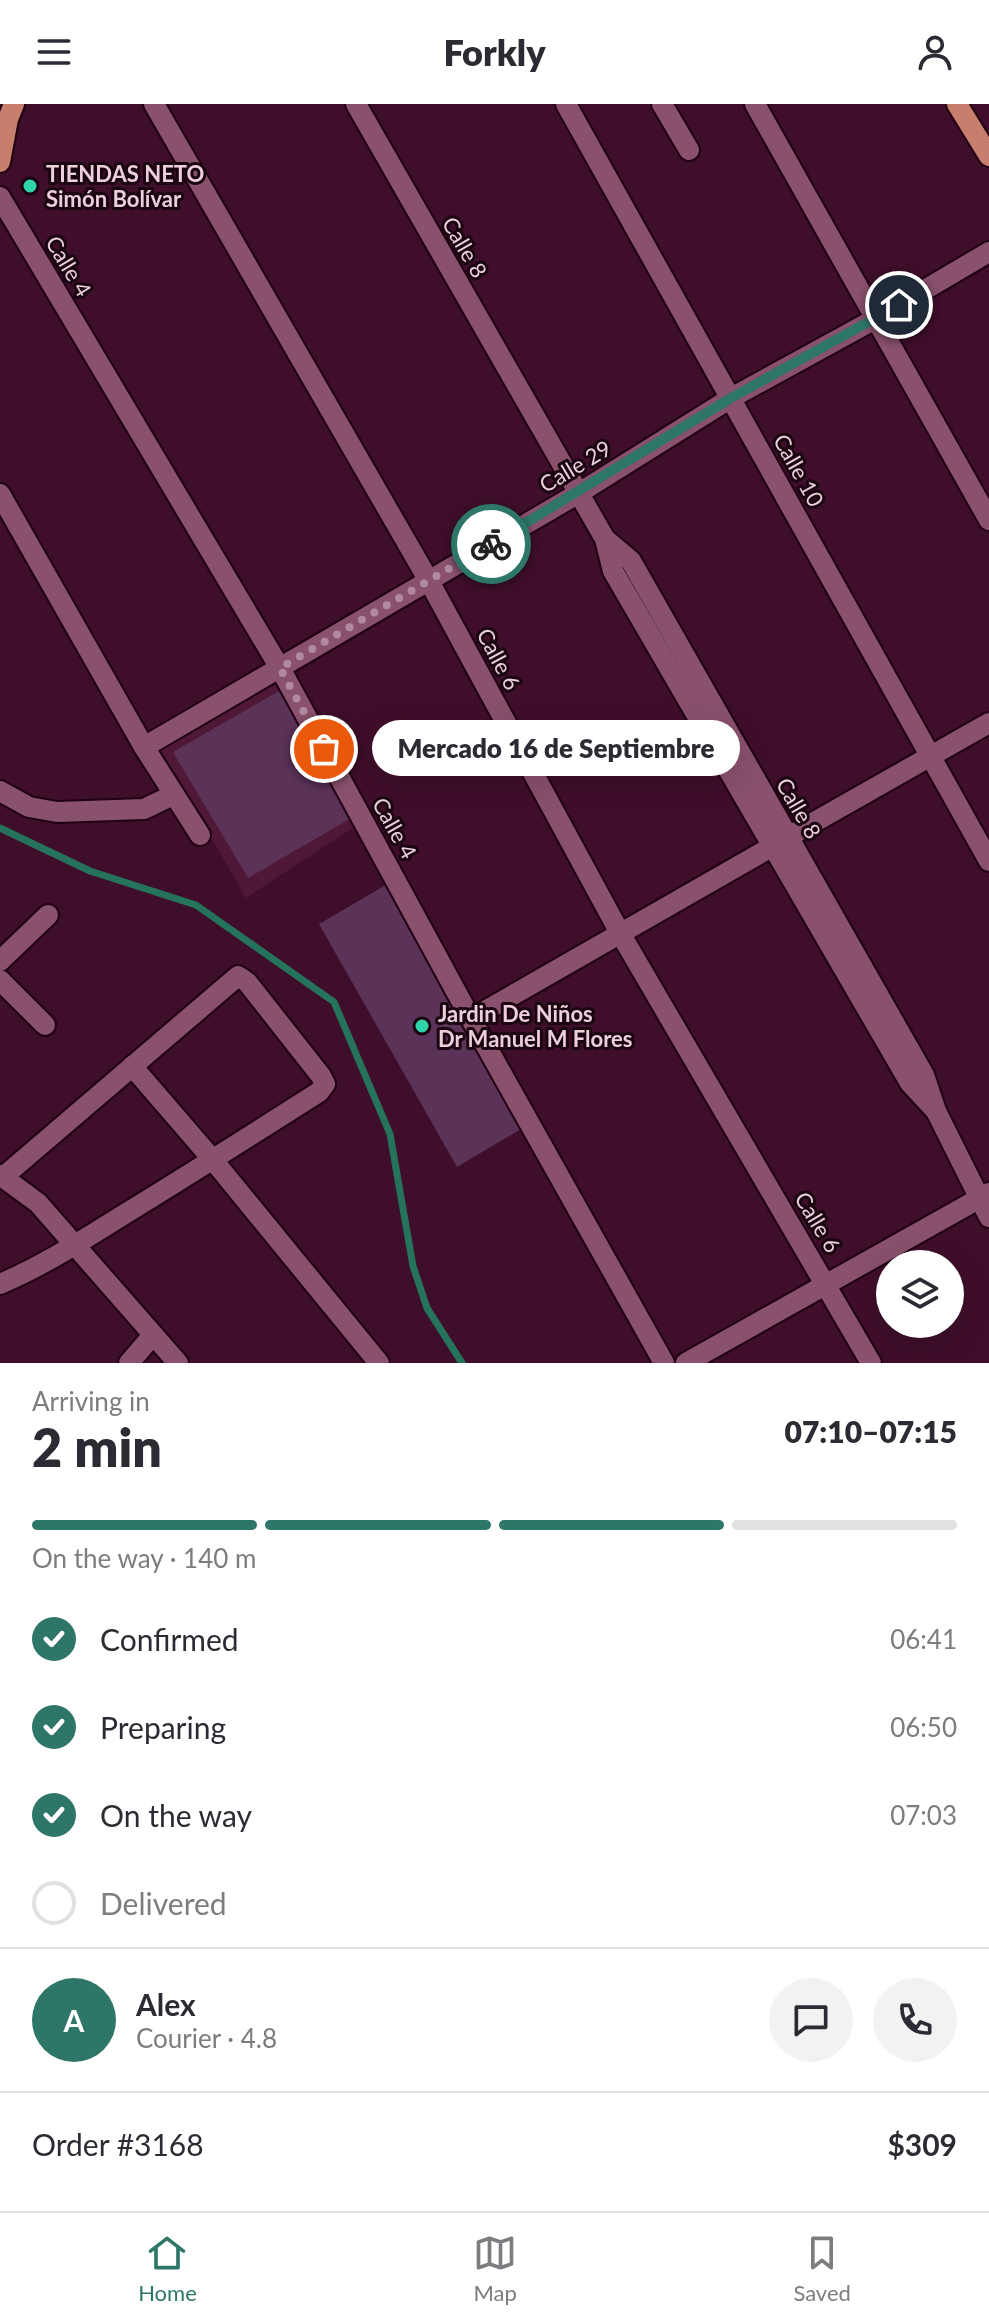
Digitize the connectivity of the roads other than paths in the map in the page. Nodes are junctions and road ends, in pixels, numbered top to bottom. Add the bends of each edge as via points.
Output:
1 (14, 104) edge
2 (154, 104) edge
3 (356, 104) edge
4 (566, 104) edge
5 (662, 104) edge
6 (755, 104) edge
7 (957, 104) edge
8 (689, 150) dead end
9 (989, 156) edge
10 (0, 162) edge
11 (0, 197) edge
12 (989, 252) edge
13 (877, 318) junction
14 (731, 398) junction
15 (579, 493) junction
16 (0, 494) edge
17 (989, 520) edge
18 (429, 581) junction
19 (280, 668) junction
20 (989, 723) edge
21 (144, 747) junction
22 (930, 756) junction
23 (0, 791) edge
24 (173, 795) junction
25 (200, 835) dead end
26 (780, 841) junction
27 (989, 861) edge
28 (48, 915) dead end
29 (620, 933) junction
30 (0, 961) edge
31 (0, 980) edge
32 (471, 1019) junction
33 (45, 1025) dead end
34 (132, 1066) junction
35 (213, 1160) junction
36 (2, 1176) edge
37 (984, 1196) edge
38 (989, 1217) edge
39 (76, 1244) junction
40 (0, 1284) edge
41 (827, 1284) junction
42 (153, 1335) junction
43 (129, 1363) edge
44 (178, 1363) edge
45 (379, 1363) edge
46 (664, 1363) edge
47 (686, 1363) edge
48 (871, 1363) edge

1 - 10 main road
2 - 18 street, Calle 6
3 - 15 street, Calle 8
4 - 14 street, Calle 10
5 - 8 street
6 - 13 street
7 - 9 main road
11 - 19 street, Calle 4
12 - 13 street, Calle 29
13 - 14 street, Calle 29
13 - 17 street
14 - 15 street, Calle 29
14 - 22 street, Calle 10
15 - 18 street, Calle 29
15 - 26 street, Calle 8 via 605,539 631,561
16 - 21 street
18 - 19 street, Calle 29
18 - 29 street, Calle 6
19 - 21 street, Calle 29
19 - 32 street, Calle 4
20 - 22 street
21 - 24 street
22 - 26 street
22 - 27 street, Calle 10
23 - 24 street via 29,807 57,812 144,809
24 - 25 street
26 - 29 street
26 - 37 street, Calle 8 via 924,1075 936,1111
28 - 30 street
29 - 32 street
29 - 41 street, Calle 6
31 - 33 street
32 - 46 street, Calle 4
34 - 35 street
34 - 35 street via 238,976 247,982 325,1084
34 - 36 street
35 - 39 street
35 - 45 street
36 - 39 street via 38,1203
37 - 38 street, Calle 8
37 - 41 street
39 - 40 street
39 - 42 street
41 - 47 street
41 - 48 street, Calle 6
42 - 43 street
42 - 44 street

